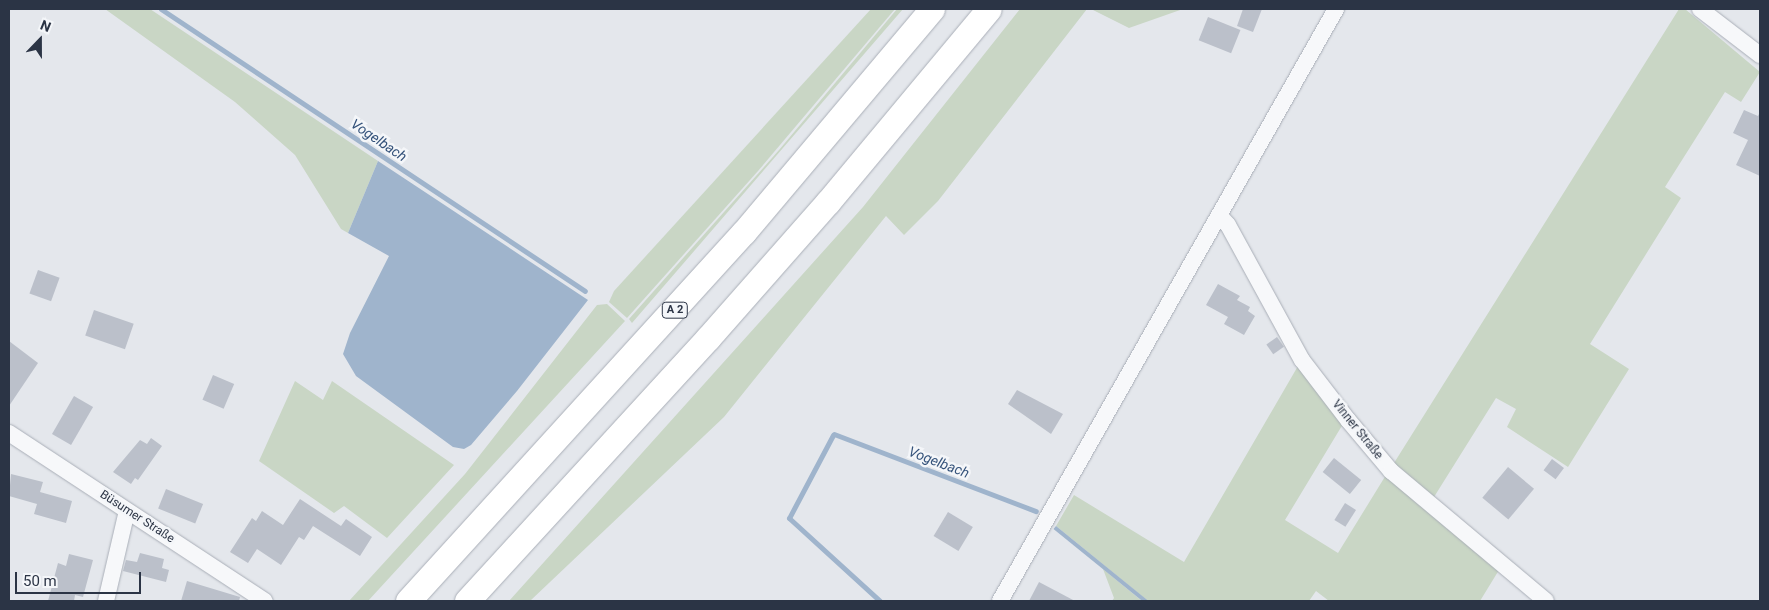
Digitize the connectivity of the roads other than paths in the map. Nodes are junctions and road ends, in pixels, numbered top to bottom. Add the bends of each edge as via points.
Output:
1 (932, 9) edge
2 (989, 9) edge
3 (1336, 9) edge
4 (1700, 9) edge
5 (1760, 55) edge
6 (1218, 215) junction
7 (9, 433) edge
8 (126, 511) junction
9 (106, 601) edge
10 (264, 601) edge
11 (408, 601) edge
12 (467, 601) edge
13 (1000, 601) edge
14 (1546, 601) edge

1 - 11 highway, A 2 via 731,247
2 - 12 highway via 828,202
3 - 6 street
4 - 5 street
6 - 13 street
6 - 14 street, Vinner Straße via 1228,225 1302,360 1354,428 1391,471
7 - 8 street, Büsumer Straße
8 - 9 street
8 - 10 street, Büsumer Straße

